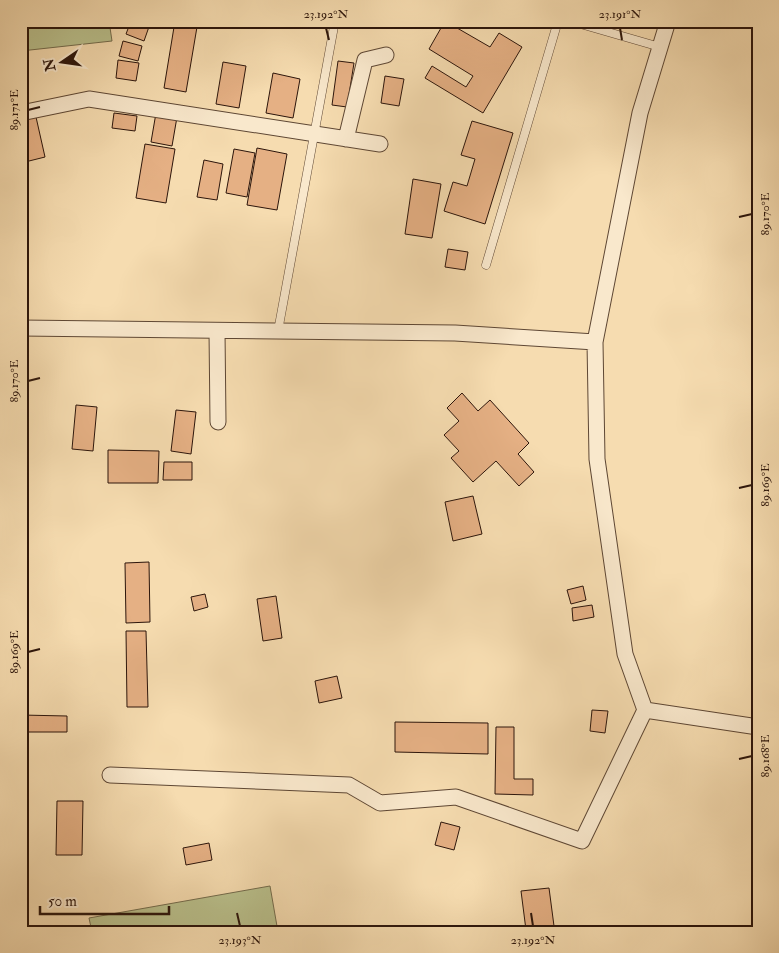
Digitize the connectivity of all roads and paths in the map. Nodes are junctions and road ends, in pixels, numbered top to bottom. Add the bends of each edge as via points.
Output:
1 (335, 21) edge
2 (558, 21) edge
3 (570, 21) edge
4 (668, 21) edge
5 (660, 47) junction
6 (386, 55) dead end
7 (21, 113) edge
8 (346, 139) junction
9 (380, 144) dead end
10 (486, 266) dead end
11 (21, 328) edge
12 (217, 330) junction
13 (278, 331) junction
14 (595, 342) junction
15 (218, 422) dead end
16 (645, 710) junction
17 (758, 727) edge
18 (110, 775) dead end

1 - 13 lane
2 - 10 lane
3 - 5 lane
4 - 5 street
5 - 14 street via 640,113
6 - 8 street via 365,60
7 - 8 street via 89,99
8 - 9 street
11 - 12 street
12 - 13 street
12 - 15 street
13 - 14 street via 455,334
14 - 16 street via 597,459 625,654
16 - 17 street
16 - 18 street via 582,841 456,797 380,802 349,784

